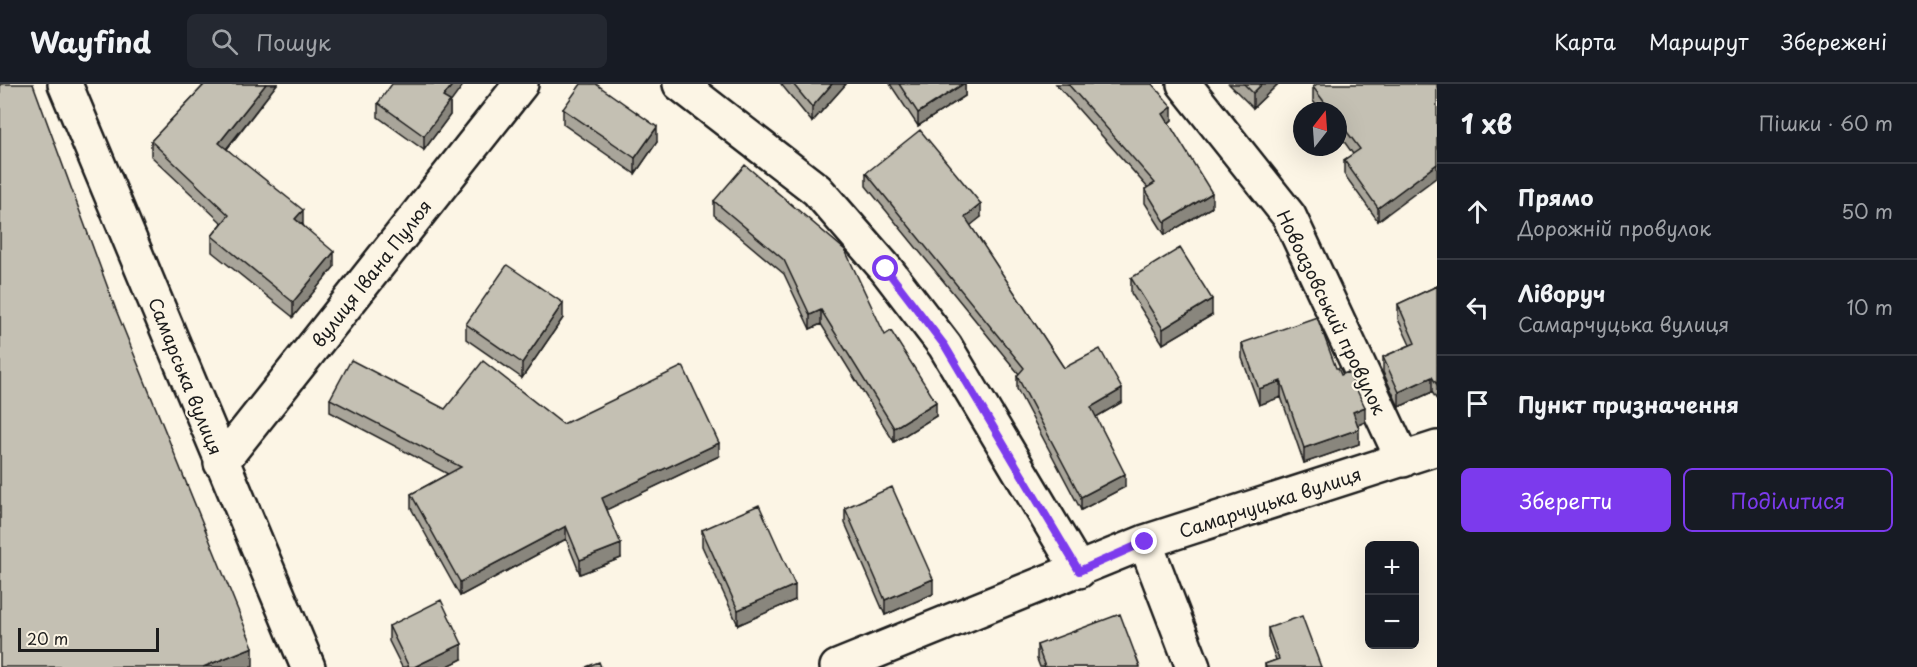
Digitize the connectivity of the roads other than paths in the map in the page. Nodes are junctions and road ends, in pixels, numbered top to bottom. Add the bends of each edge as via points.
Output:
1 (65, 84) edge
2 (521, 84) edge
3 (680, 84) edge
4 (1184, 84) edge
5 (1437, 448) edge
6 (1403, 460) junction
7 (221, 463) junction
8 (1145, 542) junction
9 (1079, 571) junction
10 (308, 667) edge
11 (837, 667) edge
12 (1193, 667) edge

1 - 7 street, Самарська вулиця
2 - 7 street, вулиця Івана Пулюя
3 - 9 street via 817,190 886,269 945,346
4 - 6 street, Новоазовський провулок via 1289,216
5 - 6 street, Самарчуцька вулиця
6 - 8 street, Самарчуцька вулиця
7 - 10 street, Самарська вулиця
8 - 9 street, Самарчуцька вулиця
8 - 12 street
9 - 11 street, Самарчуцька вулиця

